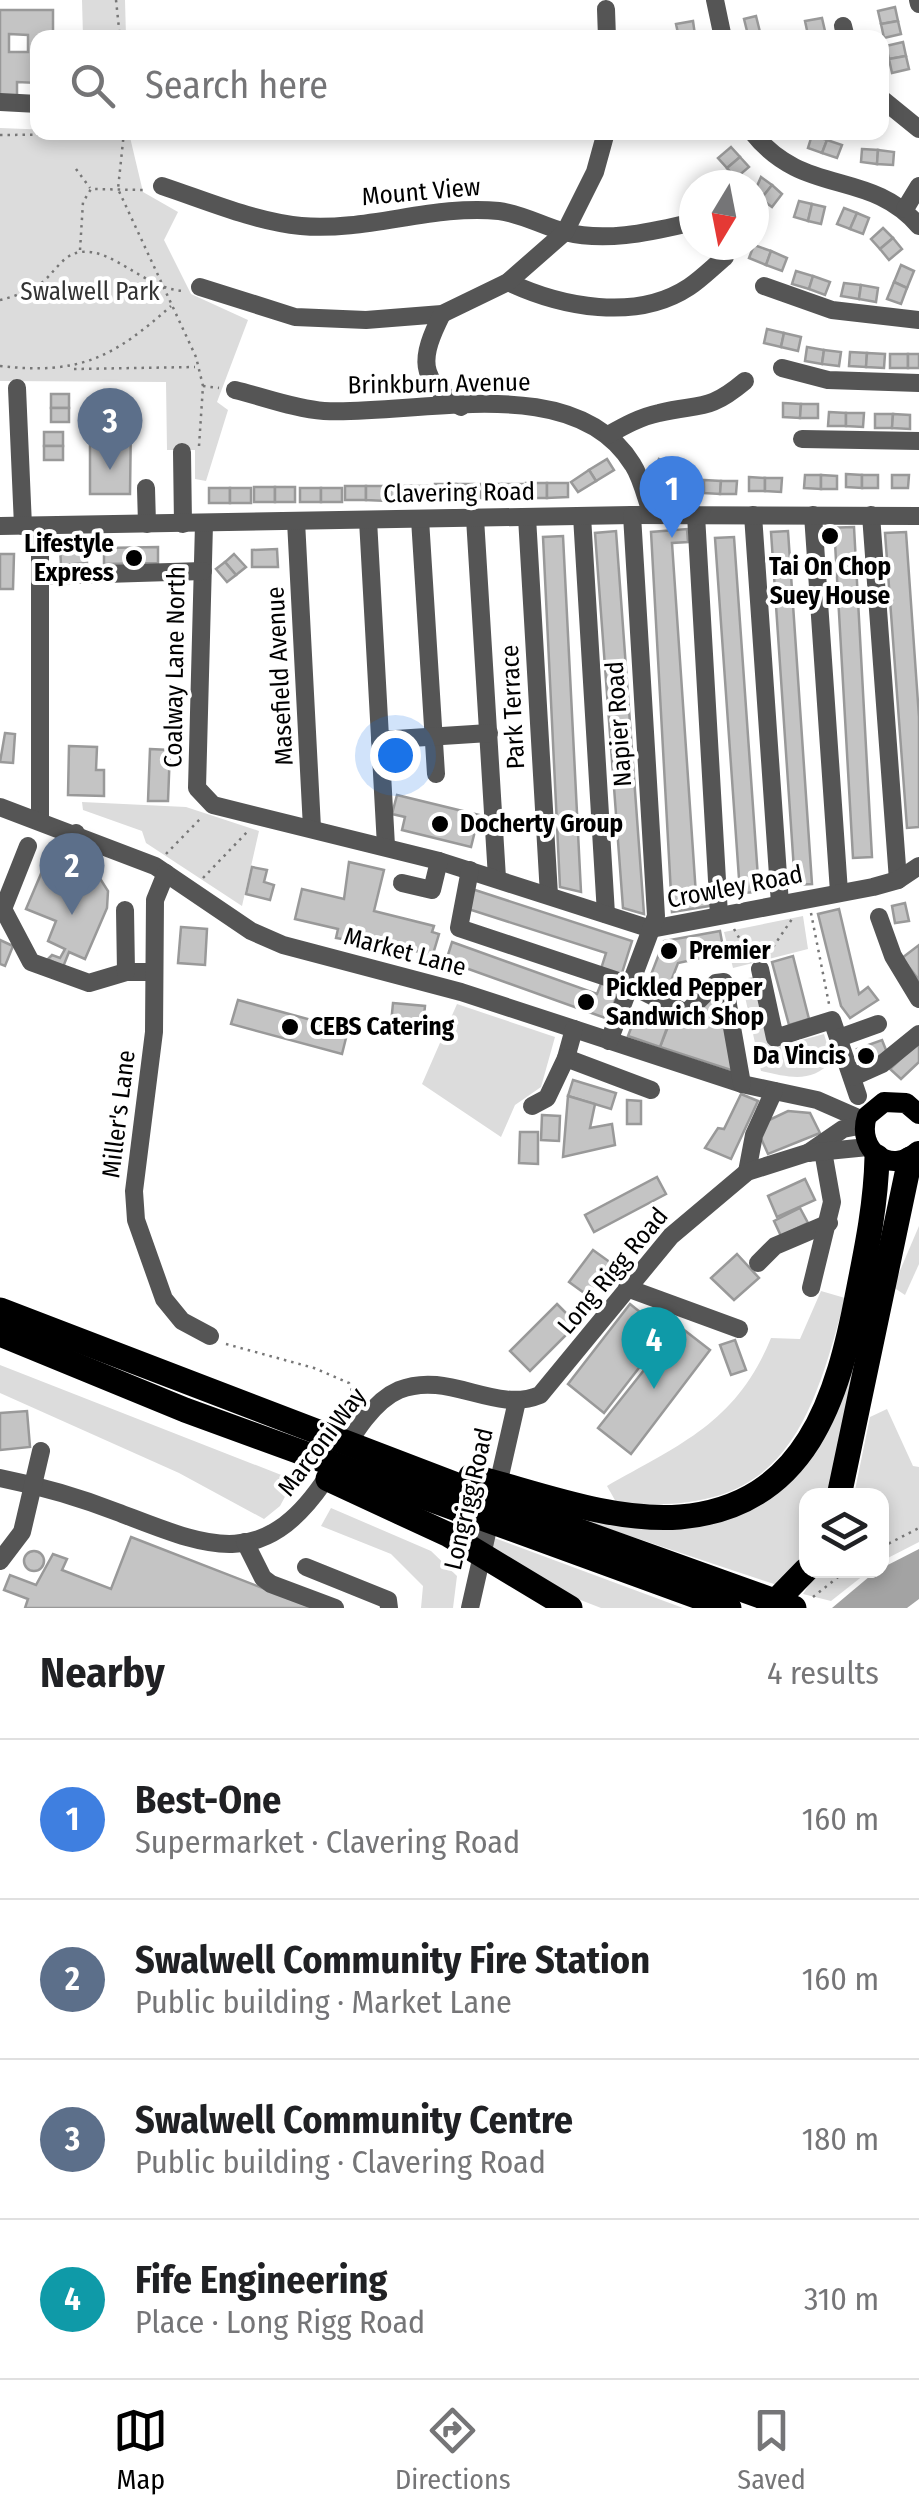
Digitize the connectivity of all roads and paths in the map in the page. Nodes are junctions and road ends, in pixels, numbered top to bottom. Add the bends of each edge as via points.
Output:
1 (116, 0) edge
2 (715, 0) edge
3 (606, 8) dead end
4 (119, 30) edge
5 (607, 30) edge
6 (721, 30) edge
7 (0, 102) edge
8 (30, 104) edge
9 (889, 105) edge
10 (919, 129) edge
11 (0, 135) edge
12 (30, 135) edge
13 (123, 140) edge
14 (604, 140) edge
15 (760, 140) edge
16 (76, 169) dead end
17 (162, 186) joint
18 (919, 186) edge
19 (118, 189) junction
20 (91, 190) junction
21 (904, 209) junction
22 (679, 226) edge
23 (919, 226) edge
24 (565, 232) junction
25 (80, 252) junction
26 (722, 260) edge
27 (508, 282) junction
28 (764, 286) dead end
29 (200, 287) joint
30 (165, 290) junction
31 (0, 300) edge
32 (172, 305) junction
33 (442, 314) junction
34 (919, 320) edge
35 (0, 366) edge
36 (195, 367) junction
37 (72, 368) junction
38 (782, 368) dead end
39 (745, 381) dead end
40 (919, 383) edge
41 (17, 388) dead end
42 (235, 390) dead end
43 (461, 407) junction
44 (608, 435) junction
45 (802, 438) dead end
46 (919, 442) edge
47 (10, 445) edge
48 (190, 452) joint
49 (146, 488) dead end
50 (632, 515) junction
51 (652, 515) junction
52 (696, 515) junction
53 (753, 515) junction
54 (813, 515) junction
55 (871, 515) junction
56 (582, 516) junction
57 (919, 516) edge
58 (527, 517) junction
59 (474, 518) junction
60 (420, 519) junction
61 (368, 520) junction
62 (296, 521) junction
63 (147, 524) junction
64 (182, 524) junction
65 (204, 524) junction
66 (0, 526) edge
67 (32, 526) junction
68 (203, 571) junction
69 (40, 576) junction
70 (488, 733) junction
71 (434, 736) junction
72 (380, 740) junction
73 (436, 774) dead end
74 (213, 805) junction
75 (0, 807) edge
76 (263, 815) junction
77 (40, 820) junction
78 (312, 828) junction
79 (76, 833) junction
80 (28, 846) dead end
81 (386, 846) junction
82 (439, 861) junction
83 (63, 863) dead end
84 (919, 866) edge
85 (160, 869) junction
86 (470, 870) junction
87 (497, 878) junction
88 (898, 880) junction
89 (402, 882) dead end
90 (191, 890) junction
91 (839, 892) junction
92 (549, 895) junction
93 (780, 904) junction
94 (124, 910) dead end
95 (606, 914) junction
96 (723, 914) junction
97 (880, 918) dead end
98 (651, 929) junction
99 (760, 970) junction
100 (126, 972) junction
101 (153, 972) junction
102 (630, 985) junction
103 (919, 999) edge
104 (832, 1020) junction
105 (878, 1024) dead end
106 (574, 1029) junction
107 (919, 1034) edge
108 (839, 1038) junction
109 (610, 1040) junction
110 (566, 1058) junction
111 (742, 1084) junction
112 (855, 1087) junction
113 (651, 1090) dead end
114 (774, 1091) junction
115 (817, 1100) junction
116 (884, 1102) junction
117 (915, 1104) edge
118 (532, 1106) dead end
119 (864, 1123) junction
120 (815, 1152) junction
121 (873, 1152) junction
122 (914, 1155) edge
123 (747, 1172) junction
124 (829, 1223) junction
125 (758, 1263) dead end
126 (627, 1288) junction
127 (811, 1288) dead end
128 (0, 1294) edge
129 (0, 1310) edge
130 (738, 1329) dead end
131 (0, 1334) edge
132 (210, 1336) joint
133 (0, 1347) edge
134 (98, 1350) junction
135 (70, 1363) junction
136 (517, 1401) junction
137 (364, 1437) junction
138 (41, 1452) dead end
139 (315, 1454) junction
140 (0, 1478) edge
141 (33, 1485) junction
142 (841, 1488) edge
143 (919, 1528) edge
144 (245, 1542) junction
145 (889, 1543) edge
146 (0, 1562) edge
147 (306, 1567) dead end
148 (799, 1577) edge
149 (834, 1578) edge
150 (801, 1605) edge
151 (335, 1608) edge
152 (390, 1608) edge
153 (470, 1608) edge
154 (570, 1608) edge
155 (729, 1608) edge
156 (769, 1608) edge

1 - 4 path
2 - 6 street
3 - 5 street
7 - 8 street
9 - 10 street
11 - 12 path
13 - 19 path
14 - 24 street
15 - 21 street via 788,168 880,195
16 - 20 path
17 - 19 path
17 - 24 street, Mount View via 302,226 498,211
18 - 21 street
19 - 20 path
19 - 30 path
20 - 25 path via 83,202
21 - 23 street
22 - 24 street, Mount View via 638,235
24 - 27 street
25 - 30 path via 110,257
25 - 31 path via 40,284
26 - 27 street via 686,289 643,305 543,299
27 - 33 street
28 - 34 street via 832,310
29 - 30 path
29 - 33 street via 295,317
30 - 32 path
32 - 36 path
32 - 37 path via 118,348
33 - 43 street via 425,370 438,393
35 - 37 path
36 - 37 path
36 - 48 path via 203,386
38 - 40 street via 828,380
39 - 44 street via 722,400 639,418
41 - 47 street
42 - 43 street, Brinkburn Avenue via 322,410
43 - 44 street, Brinkburn Avenue via 528,405 574,414
44 - 51 street, Brinkburn Avenue via 633,466
45 - 46 street
47 - 67 street
48 - 64 street
49 - 63 street
50 - 51 street, Clavering Road
50 - 56 street, Clavering Road
50 - 98 street, Napier Road via 656,916
51 - 52 street, Clavering Road
52 - 53 street, Clavering Road
52 - 96 street
53 - 54 street, Clavering Road
53 - 93 street
54 - 55 street, Clavering Road
54 - 91 street
55 - 57 street, Clavering Road
55 - 88 street
56 - 58 street, Clavering Road
56 - 95 street
58 - 59 street, Clavering Road
58 - 92 street, Park Terrace
59 - 60 street, Clavering Road
59 - 70 street
60 - 61 street, Clavering Road
60 - 71 street
61 - 62 street, Clavering Road
61 - 72 street
62 - 65 street, Clavering Road
62 - 78 street, Masefield Avenue
63 - 64 street, Clavering Road
63 - 67 street, Clavering Road
64 - 65 street, Clavering Road
65 - 68 street, Coalway Lane North
66 - 67 street, Clavering Road
67 - 69 street
68 - 69 street
68 - 74 street, Coalway Lane North via 197,788
69 - 77 street
70 - 71 street
70 - 87 street
71 - 72 street
71 - 73 street
72 - 81 street
74 - 76 street, Crowley Road
74 - 85 path
75 - 77 street, Market Lane
76 - 78 street, Crowley Road
76 - 90 path
77 - 79 street, Market Lane
78 - 81 street, Crowley Road
79 - 83 street
79 - 85 street, Market Lane
80 - 100 street via 2,909 30,962 89,984
81 - 82 street, Crowley Road
82 - 86 street, Crowley Road
82 - 89 street via 432,890
84 - 88 street, Crowley Road
85 - 90 street, Market Lane
85 - 101 street, Miller's Lane
86 - 87 street, Crowley Road
86 - 102 street via 459,928
87 - 92 street, Crowley Road
88 - 91 street, Crowley Road
90 - 106 street, Market Lane via 283,945
91 - 93 street, Crowley Road
92 - 95 street, Crowley Road
93 - 96 street, Crowley Road
94 - 100 street
95 - 98 street, Crowley Road
96 - 98 street, Crowley Road
96 - 99 path
97 - 103 street via 892,956
98 - 102 street, Napier Road
99 - 104 street via 775,1038
99 - 104 path via 777,936 796,915 810,911
100 - 101 street
101 - 132 street, Miller's Lane via 154,1032 136,1220 164,1300
102 - 109 street, Napier Road
102 - 111 street via 686,1014 716,982 724,982
104 - 108 street
105 - 108 street
106 - 109 street, Market Lane
106 - 110 street
107 - 112 street
108 - 112 street
109 - 111 street, Market Lane
110 - 113 street
110 - 118 street via 547,1098
111 - 114 street, Market Lane
112 - 115 street, Market Lane
112 - 116 street, Market Lane
114 - 115 street, Market Lane
114 - 123 street via 754,1135
115 - 119 street, Market Lane
116 - 117 main road
116 - 119 main road
119 - 120 street via 843,1129
119 - 121 main road
120 - 121 street
120 - 123 street, Long Rigg Road
120 - 124 street via 832,1202
121 - 122 main road via 893,1162
121 - 137 highway via 875,1203 831,1402 782,1474 744,1498 698,1514 648,1516 585,1505
122 - 142 highway
123 - 126 street, Long Rigg Road via 671,1236
124 - 125 street via 775,1246
124 - 127 street
126 - 130 street
126 - 136 street, Long Rigg Road via 551,1387
128 - 134 highway
129 - 134 highway
131 - 135 highway
132 - 137 path via 349,1383
133 - 135 highway
134 - 139 highway
135 - 139 highway
136 - 137 street, Marconi Way via 428,1383 388,1396
136 - 153 street, Longrigg Road
137 - 139 highway
137 - 144 street, Marconi Way via 292,1524
137 - 150 highway
138 - 141 street
139 - 154 highway
139 - 155 highway
140 - 141 street, Marconi Way
141 - 144 street, Marconi Way via 181,1537
141 - 146 street via 22,1532
143 - 145 path
144 - 151 street via 271,1584
147 - 152 street via 388,1600
148 - 156 highway
149 - 150 path

